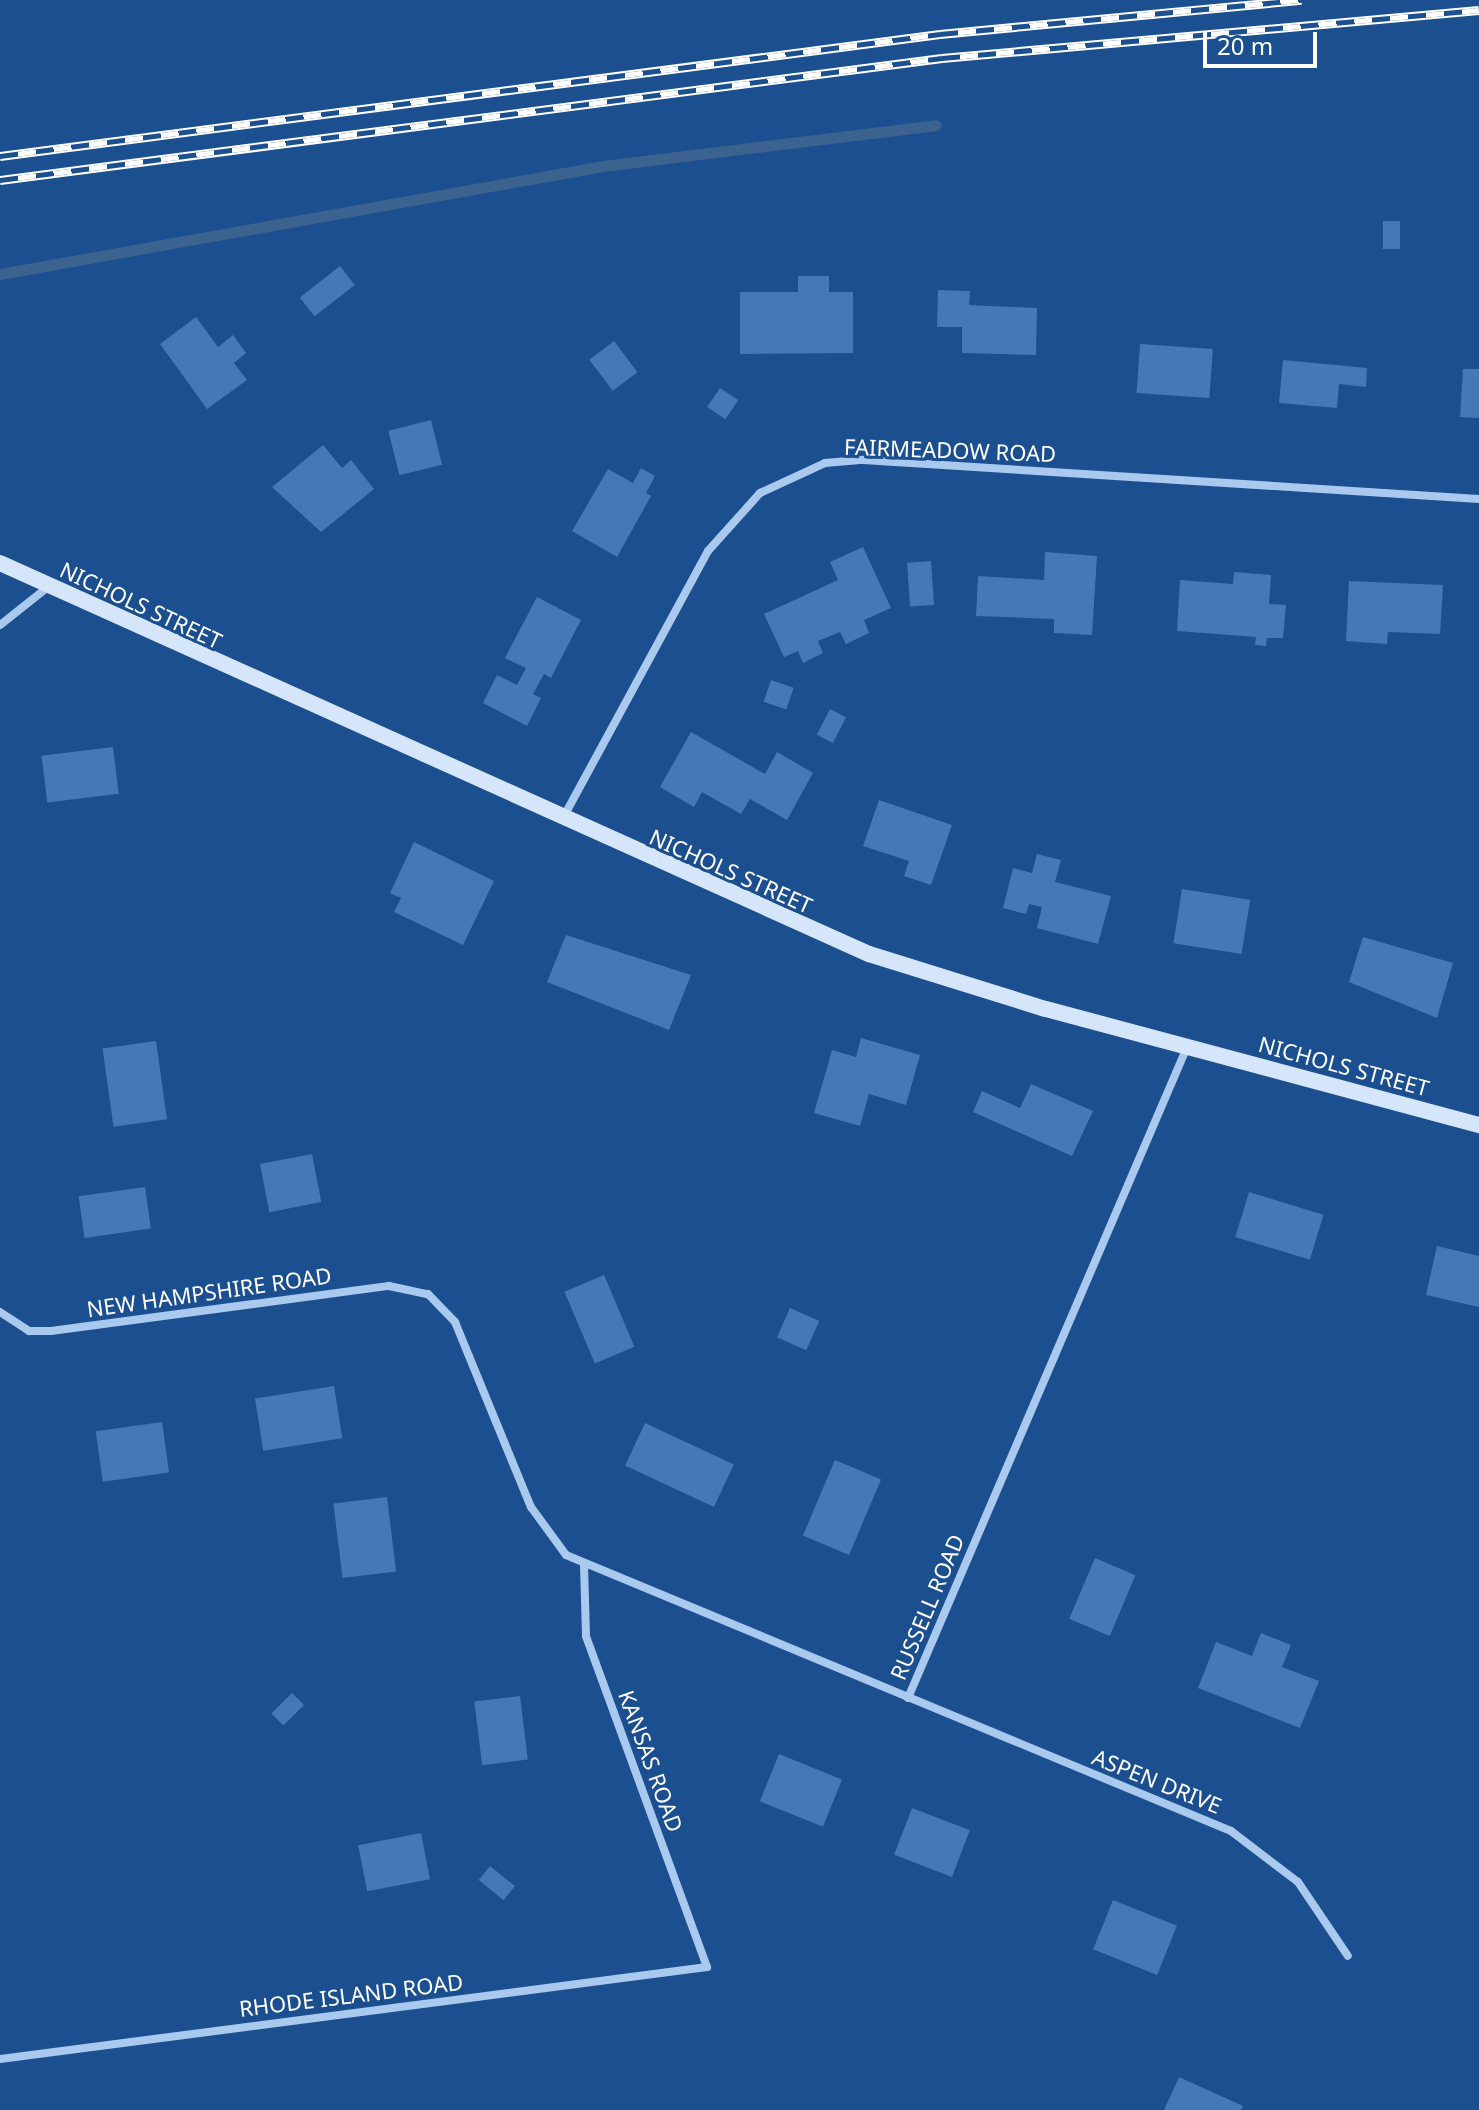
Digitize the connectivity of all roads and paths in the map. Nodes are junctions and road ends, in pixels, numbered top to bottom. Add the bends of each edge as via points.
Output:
1 (1479, 499) edge
2 (0, 563) edge
3 (48, 587) junction
4 (0, 625) edge
5 (563, 819) junction
6 (1187, 1047) junction
7 (1479, 1125) edge
8 (428, 1294) joint
9 (0, 1312) edge
10 (584, 1565) junction
11 (908, 1698) junction
12 (1348, 1956) dead end
13 (707, 1967) joint
14 (0, 2059) edge

1 - 5 street, FAIRMEADOW ROAD via 863,460 825,463 760,493 708,551
2 - 3 street, NICHOLS STREET
3 - 4 street
3 - 5 street, NICHOLS STREET
5 - 6 street, NICHOLS STREET via 869,954
6 - 7 street, NICHOLS STREET
6 - 11 street, RUSSELL ROAD
8 - 9 street, NEW HAMPSHIRE ROAD via 389,1286 51,1331 12,1324
8 - 10 street, RUSSELL ROAD via 455,1322 542,1528
10 - 11 street, RUSSELL ROAD
10 - 13 street, KANSAS ROAD via 586,1636
11 - 12 street, ASPEN DRIVE via 1231,1831 1298,1882
13 - 14 street, RHODE ISLAND ROAD

